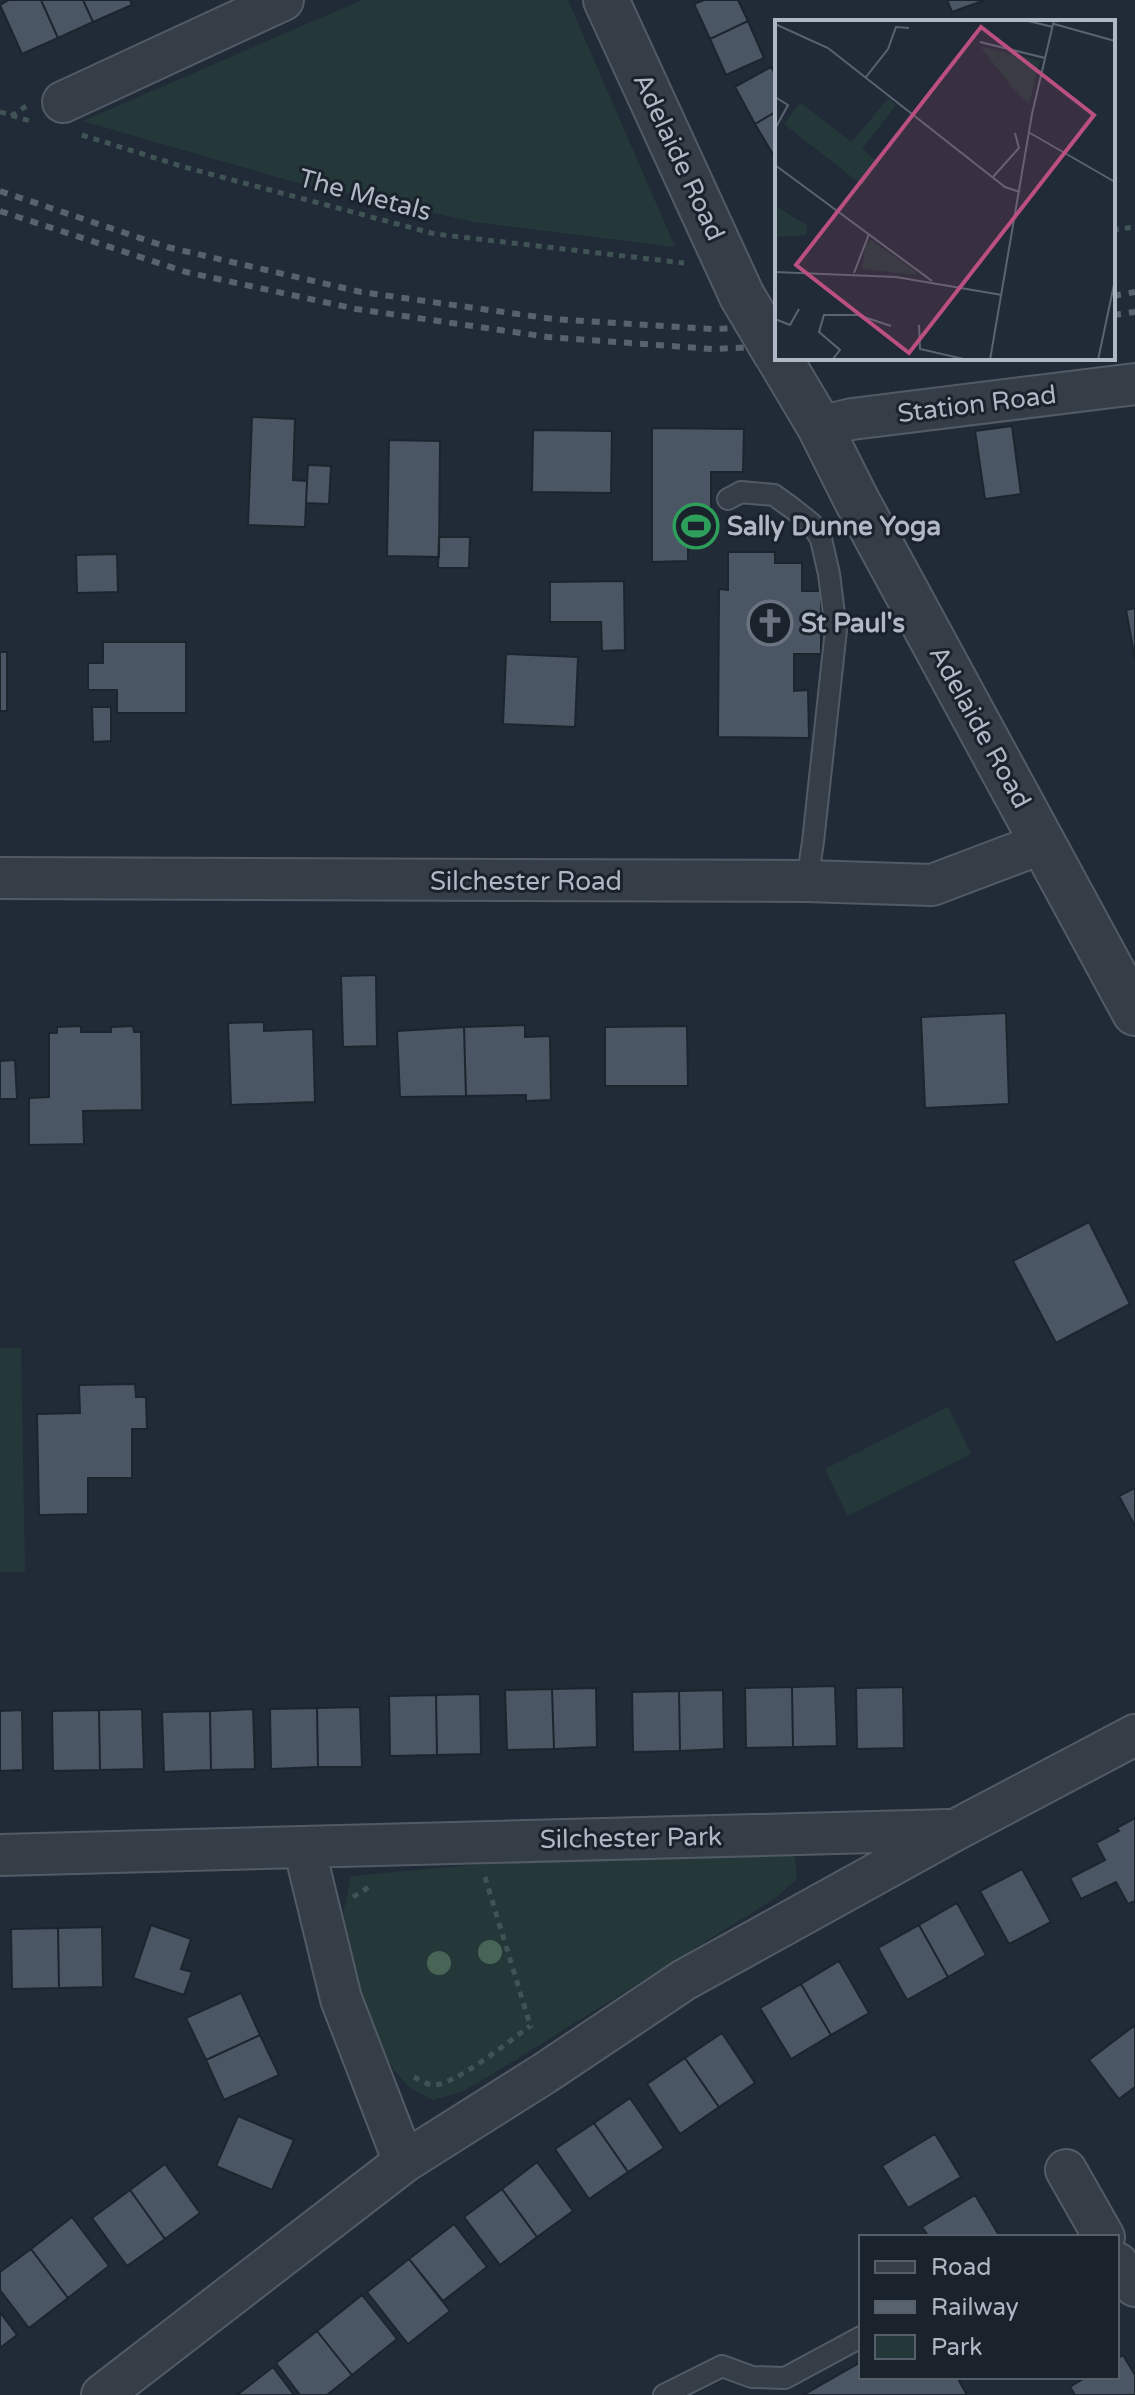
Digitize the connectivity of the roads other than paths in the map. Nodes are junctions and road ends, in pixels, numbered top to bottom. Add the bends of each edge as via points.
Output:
1 (283, 0) edge
2 (606, 0) edge
3 (57, 119) road end
4 (775, 351) edge
5 (781, 362) edge
6 (1135, 384) edge
7 (820, 427) junction
8 (728, 499) dead end
9 (1043, 843) junction
10 (0, 878) edge
11 (807, 881) junction
12 (1135, 1013) edge
13 (1135, 1735) edge
14 (957, 1829) junction
15 (304, 1847) junction
16 (0, 1855) edge
17 (404, 2162) junction
18 (1066, 2170) dead end
19 (1103, 2235) edge
20 (1119, 2267) edge
21 (1135, 2286) edge
22 (859, 2338) edge
23 (102, 2395) edge
24 (664, 2395) edge

1 - 3 street
2 - 4 street, Adelaide Road, bridge via 736,282
5 - 7 street, Adelaide Road
6 - 7 street, Station Road
7 - 9 street, Adelaide Road
8 - 11 lane via 741,492 774,495 792,508 821,539 829,574 836,630
9 - 11 street, Silchester Road via 932,885
9 - 12 street, Adelaide Road
10 - 11 street, Silchester Road
13 - 14 street, Silchester Park
14 - 15 street, Silchester Park
14 - 17 street, Silchester Park via 684,1980
15 - 16 street, Silchester Park
15 - 17 street via 341,1999
17 - 23 street, Silchester Park
18 - 19 street
20 - 21 street
22 - 24 lane via 785,2378 752,2377 722,2366

